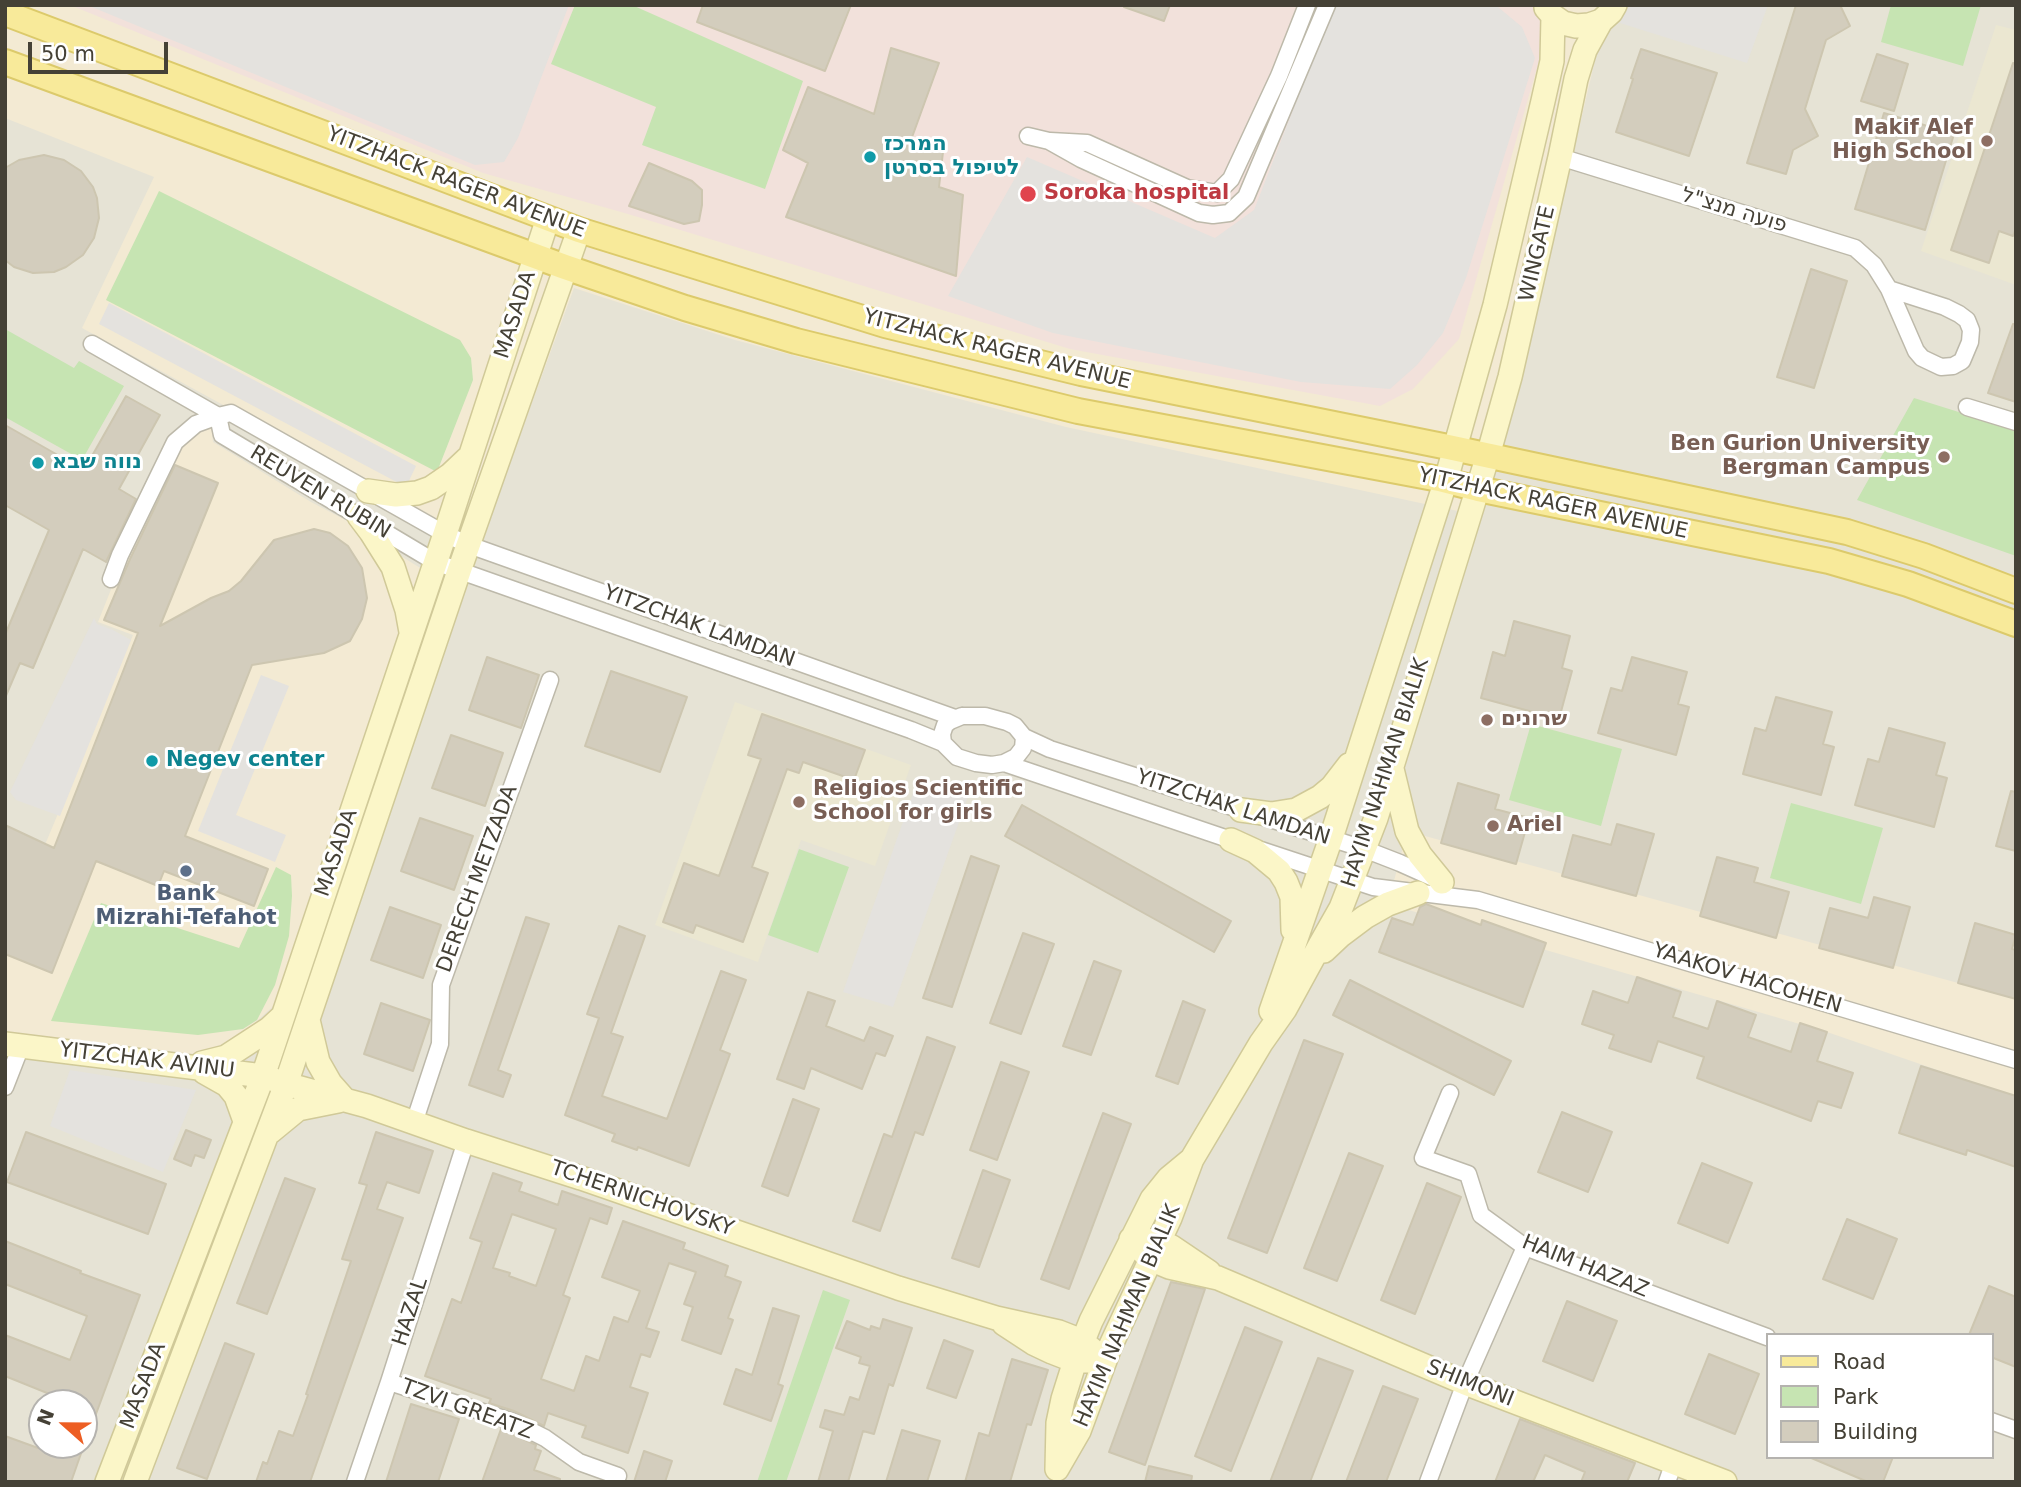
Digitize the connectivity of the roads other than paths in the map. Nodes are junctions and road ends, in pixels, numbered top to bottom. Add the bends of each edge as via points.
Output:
1 (1307, 5) edge
2 (1327, 5) edge
3 (1548, 11) edge
4 (5, 13) edge
5 (1608, 13) edge
6 (5, 62) edge
7 (1028, 136) dead end
8 (1049, 141) junction
9 (1560, 157) junction
10 (548, 218) junction
11 (579, 230) junction
12 (536, 257) junction
13 (565, 267) junction
14 (1889, 289) junction
15 (92, 344) dead end
16 (1966, 407) dead end
17 (218, 416) junction
18 (2016, 422) edge
19 (1454, 448) junction
20 (470, 456) junction
21 (1488, 456) junction
22 (1446, 480) junction
23 (1478, 489) junction
24 (368, 491) junction
25 (359, 516) junction
26 (445, 534) junction
27 (469, 545) junction
28 (435, 562) junction
29 (459, 571) junction
30 (111, 579) dead end
31 (2016, 591) edge
32 (2016, 624) edge
33 (411, 632) junction
34 (550, 680) dead end
35 (955, 718) junction
36 (1024, 737) junction
37 (943, 743) junction
38 (1359, 751) junction
39 (1004, 763) junction
40 (1392, 766) junction
41 (1241, 810) junction
42 (1331, 838) junction
43 (1231, 840) junction
44 (1364, 849) junction
45 (1318, 870) junction
46 (1352, 881) junction
47 (1442, 882) junction
48 (1418, 892) junction
49 (1478, 900) junction
50 (1293, 948) junction
51 (1309, 965) junction
52 (283, 1016) junction
53 (308, 1020) junction
54 (1261, 1042) junction
55 (13, 1045) edge
56 (2016, 1060) edge
57 (192, 1066) junction
58 (262, 1076) junction
59 (286, 1084) junction
60 (5, 1087) edge
61 (1450, 1093) dead end
62 (345, 1100) junction
63 (245, 1121) junction
64 (414, 1122) junction
65 (269, 1133) junction
66 (466, 1141) junction
67 (1192, 1159) junction
68 (1131, 1239) junction
69 (1525, 1247) junction
70 (1154, 1250) junction
71 (1766, 1337) edge
72 (1079, 1351) junction
73 (1105, 1361) junction
74 (389, 1382) junction
75 (1465, 1383) junction
76 (1993, 1422) edge
77 (2016, 1430) edge
78 (1670, 1472) edge
79 (1056, 1475) edge
80 (618, 1476) dead end
81 (107, 1482) edge
82 (135, 1482) edge
83 (355, 1482) edge
84 (1428, 1482) edge
85 (1725, 1482) edge

1 - 8 street via 1231,179 1216,193 1187,188 1087,143
2 - 8 street via 1246,197 1229,213 1199,213
3 - 5 street via 1576,26 1589,25
3 - 19 street, WINGATE via 1552,61 1544,101
4 - 10 main road, YITZHACK RAGER AVENUE
5 - 9 street, WINGATE via 1585,50
6 - 12 main road, YITZHACK RAGER AVENUE
7 - 8 street
9 - 14 street, פועה מנצ"ל via 1855,248 1874,265
9 - 21 street, WINGATE
10 - 11 main road, YITZHACK RAGER AVENUE
10 - 12 street, MASADA
11 - 13 street, MASADA
11 - 19 main road, YITZHACK RAGER AVENUE via 911,331 1081,373
12 - 13 main road, YITZHACK RAGER AVENUE
12 - 20 street, MASADA
13 - 22 main road, YITZHACK RAGER AVENUE via 796,341 1078,411
13 - 27 street, MASADA
14 - 14 street, פועה מנצ"ל via 1922,358 1941,367 1962,360 1970,342 1967,320 1945,307
15 - 17 street, REUVEN RUBIN
16 - 18 street
17 - 24 street, REUVEN RUBIN via 231,413
17 - 25 street, REUVEN RUBIN via 222,436
17 - 30 street via 196,424 175,442
19 - 21 main road, YITZHACK RAGER AVENUE
19 - 22 street, WINGATE
20 - 24 street via 450,475 417,493
20 - 26 street, MASADA
21 - 23 street, WINGATE
21 - 31 main road, YITZHACK RAGER AVENUE via 1847,532
22 - 23 main road, YITZHACK RAGER AVENUE
22 - 38 street, HAYIM NAHMAN BIALIK
23 - 32 main road, YITZHACK RAGER AVENUE via 1829,561
23 - 40 street, HAYIM NAHMAN BIALIK
24 - 26 street, REUVEN RUBIN
25 - 28 street, REUVEN RUBIN
25 - 33 street via 393,567
26 - 27 street, YITZCHAK LAMDAN
26 - 28 street, MASADA
27 - 29 street, MASADA
27 - 35 street, YITZCHAK LAMDAN
28 - 29 street, YITZCHAK LAMDAN
28 - 33 street, MASADA
29 - 37 street, YITZCHAK LAMDAN
29 - 53 street, MASADA
33 - 52 street, MASADA
34 - 64 street, DERECH METZADA via 441,985 440,1044
35 - 36 street via 997,718 1015,726
35 - 37 street via 945,725
36 - 39 street via 1023,748
36 - 41 street, YITZCHAK LAMDAN
37 - 39 street via 965,761
38 - 41 street via 1332,787 1310,804 1271,814
38 - 42 street, HAYIM NAHMAN BIALIK
39 - 43 street, YITZCHAK LAMDAN
40 - 44 street, HAYIM NAHMAN BIALIK
40 - 47 street via 1407,831
41 - 42 street, YITZCHAK LAMDAN
42 - 44 street, YITZCHAK LAMDAN
42 - 45 street, HAYIM NAHMAN BIALIK
43 - 45 street, YITZCHAK LAMDAN
43 - 50 street via 1255,851 1286,882 1292,897
44 - 46 street, HAYIM NAHMAN BIALIK
44 - 47 street, YAAKOV HACOHEN
45 - 46 street, YITZCHAK LAMDAN
45 - 50 street, HAYIM NAHMAN BIALIK
46 - 48 street, YAAKOV HACOHEN
46 - 51 street, HAYIM NAHMAN BIALIK
47 - 49 street, YAAKOV HACOHEN
48 - 49 street, YAAKOV HACOHEN
48 - 51 street via 1365,917
49 - 56 street, YAAKOV HACOHEN
50 - 54 street, HAYIM NAHMAN BIALIK
51 - 54 street, HAYIM NAHMAN BIALIK
52 - 57 street via 226,1057
52 - 58 street, MASADA
53 - 59 street, MASADA
53 - 62 street via 318,1062
54 - 67 street, HAYIM NAHMAN BIALIK
55 - 57 street, YITZCHAK AVINU
55 - 60 street
57 - 58 street, YITZCHAK AVINU
57 - 63 street via 227,1085
58 - 59 street, YITZCHAK AVINU
58 - 63 street, MASADA
59 - 62 street, TCHERNICHOVSKY
59 - 65 street, MASADA
61 - 69 street, HAIM HAZAZ via 1423,1158 1468,1174 1481,1215
62 - 64 street, TCHERNICHOVSKY
62 - 65 street via 298,1109
63 - 81 street, MASADA
64 - 66 street, TCHERNICHOVSKY
65 - 82 street, MASADA
66 - 72 street, TCHERNICHOVSKY via 996,1318 1033,1343
66 - 74 street, HAZAL
67 - 68 street, HAYIM NAHMAN BIALIK via 1157,1193
67 - 70 street, HAYIM NAHMAN BIALIK
68 - 70 street, SHIMONI
68 - 72 street, HAYIM NAHMAN BIALIK
69 - 71 street, HAIM HAZAZ
69 - 75 street
70 - 73 street, HAYIM NAHMAN BIALIK
70 - 75 street, SHIMONI via 1183,1253 1218,1278
72 - 73 street, TCHERNICHOVSKY
72 - 79 street, HAYIM NAHMAN BIALIK via 1058,1423
73 - 79 street, HAYIM NAHMAN BIALIK via 1079,1431
74 - 80 street, TZVI GREATZ via 511,1421 579,1462
74 - 83 street, HAZAL
75 - 78 street, SHIMONI
75 - 84 street
76 - 77 street
78 - 85 street, SHIMONI

